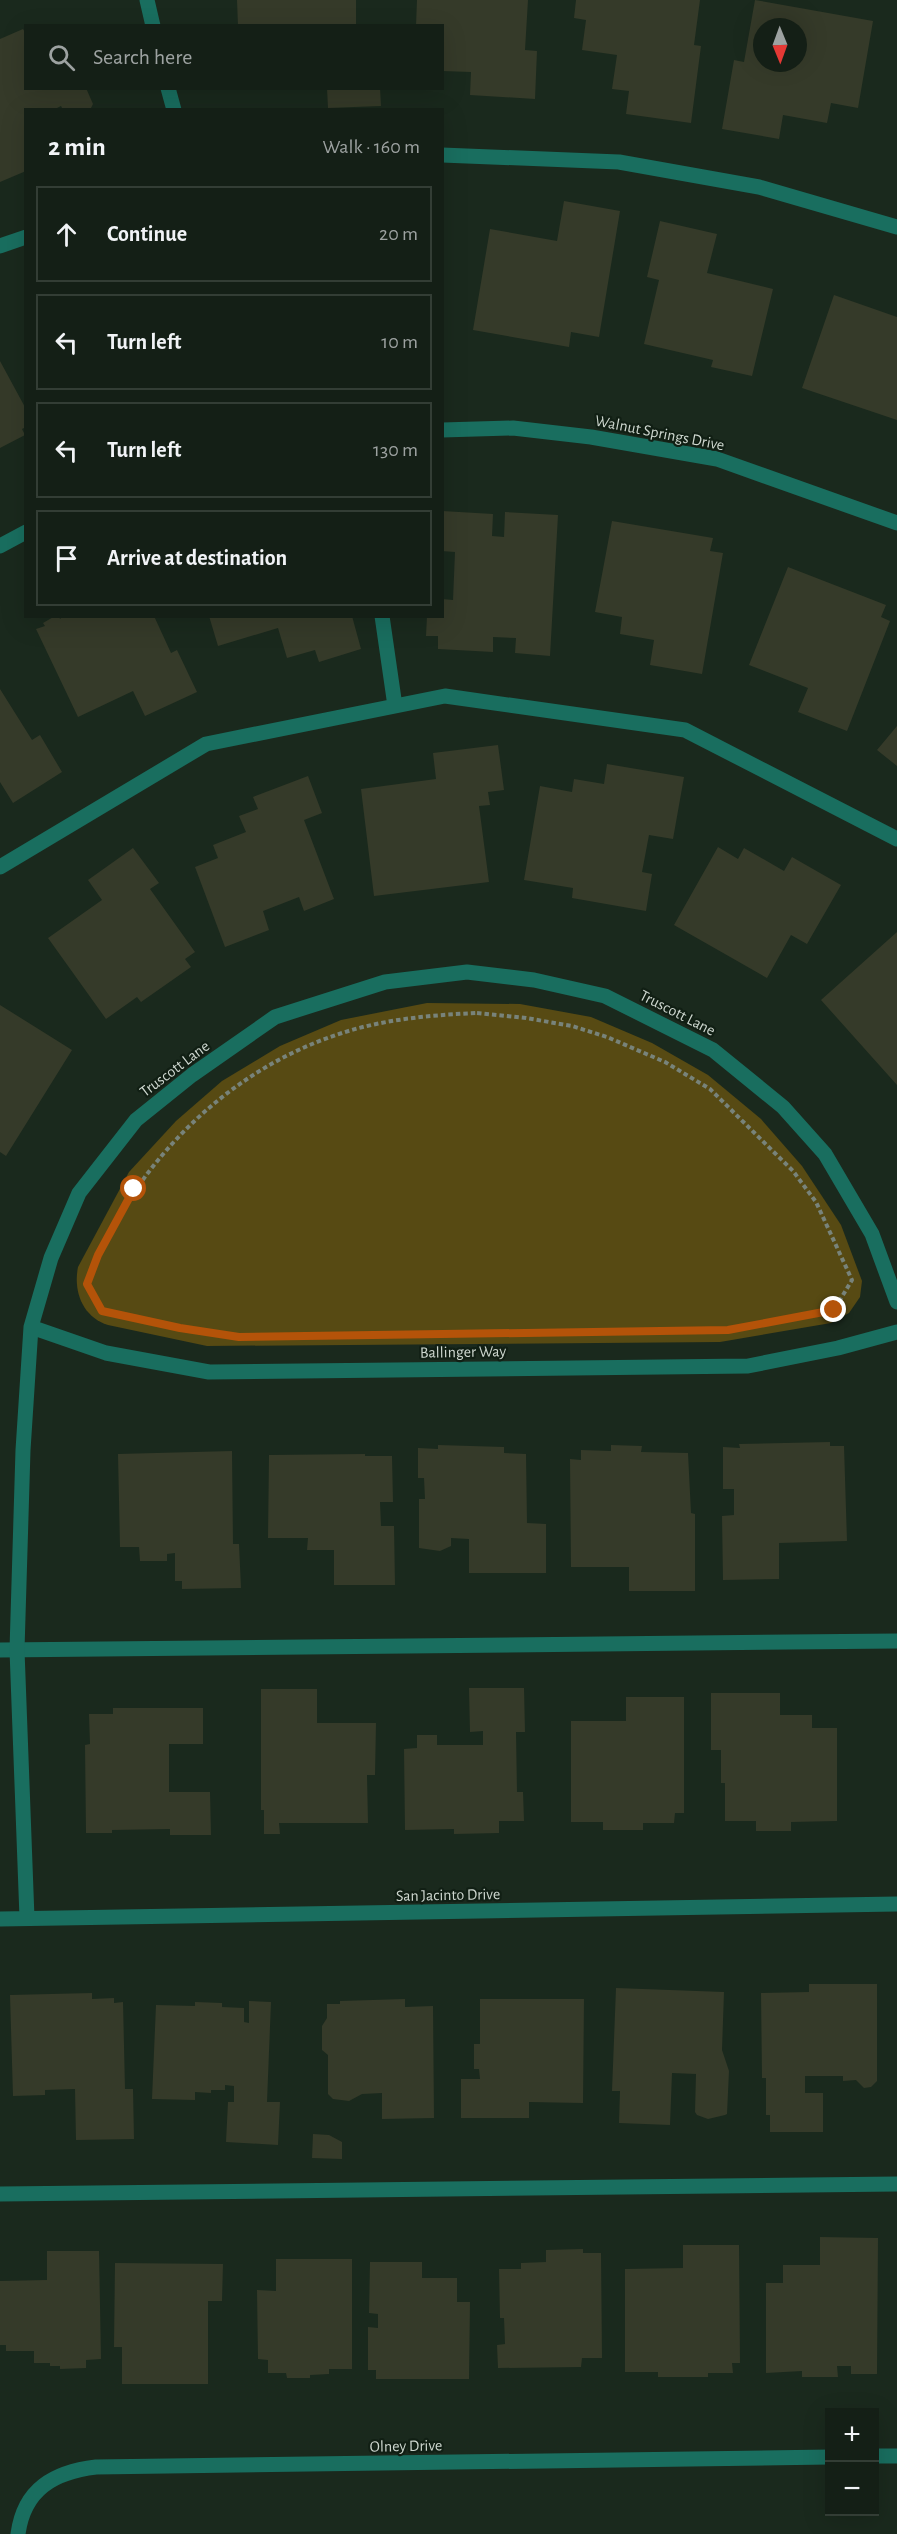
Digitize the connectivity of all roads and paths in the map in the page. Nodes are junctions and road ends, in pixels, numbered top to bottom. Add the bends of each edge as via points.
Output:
1 (147, 0) edge
2 (153, 24) edge
3 (169, 90) edge
4 (173, 108) edge
5 (444, 155) edge
6 (897, 227) edge
7 (24, 238) edge
8 (0, 246) edge
9 (444, 430) edge
10 (897, 523) edge
11 (24, 533) edge
12 (0, 546) edge
13 (382, 618) edge
14 (395, 706) junction
15 (897, 839) edge
16 (0, 867) edge
17 (843, 1296) joint
18 (897, 1302) edge
19 (31, 1327) junction
20 (897, 1332) edge
21 (897, 1641) edge
22 (0, 1650) edge
23 (17, 1650) junction
24 (897, 1904) edge
25 (27, 1918) junction
26 (0, 1919) edge
27 (897, 2184) edge
28 (0, 2194) edge
29 (879, 2456) edge
30 (897, 2456) edge
31 (825, 2457) edge
32 (18, 2534) edge

1 - 2 street
3 - 4 street
5 - 6 street via 619,162 759,187
7 - 8 street
9 - 10 street, Walnut Springs Drive via 513,428 591,436 717,459
11 - 12 street
13 - 14 street
14 - 15 street via 445,696 685,730
14 - 16 street via 206,744
17 - 17 path via 834,1310 728,1330 239,1337 102,1311 87,1284 98,1255 134,1189 198,1116 240,1083 292,1053 342,1033 401,1020 477,1013 572,1026 607,1037 665,1062 710,1089 793,1170 816,1202 852,1280
18 - 19 street, Truscott Lane via 872,1234 825,1154 783,1107 712,1050 605,996 534,980 467,972 385,982 275,1017 192,1074 136,1120 79,1193 51,1258
19 - 20 street, Ballinger Way via 106,1353 209,1372 748,1366
19 - 23 street, Truscott Lane via 22,1450
21 - 23 street
22 - 23 street
23 - 25 street, Truscott Lane
24 - 25 street, San Jacinto Drive
25 - 26 street, San Jacinto Drive
27 - 28 street
29 - 30 street
31 - 32 street, Olney Drive via 96,2467 71,2470 49,2481 31,2498

